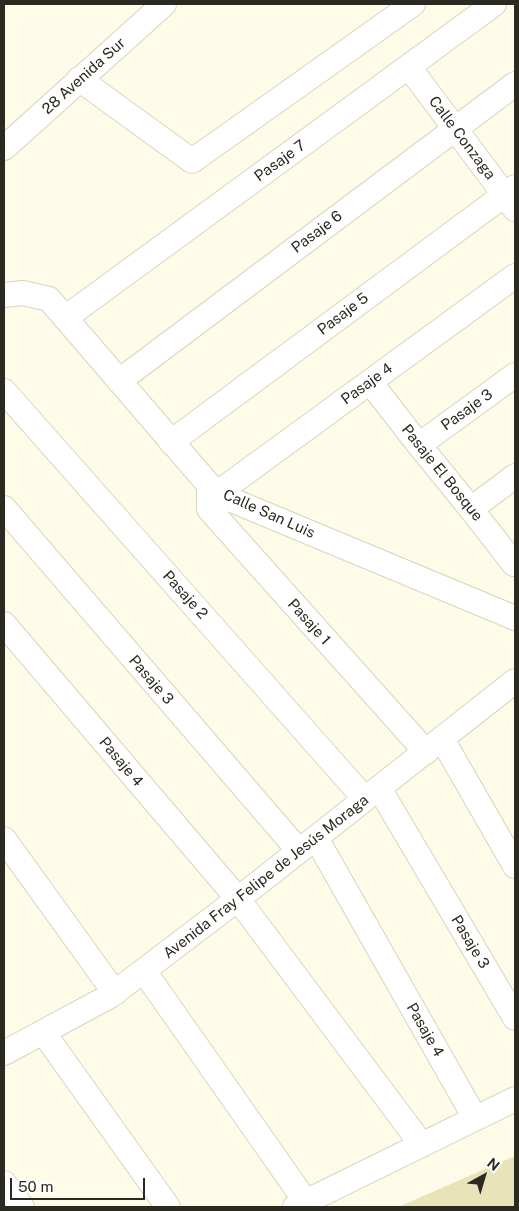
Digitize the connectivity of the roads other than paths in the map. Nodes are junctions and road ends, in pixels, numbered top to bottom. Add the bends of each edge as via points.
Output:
1 (164, 4) edge
2 (413, 4) edge
3 (494, 4) edge
4 (402, 72) junction
5 (79, 80) junction
6 (515, 84) edge
7 (456, 128) junction
8 (4, 148) edge
9 (512, 197) edge
10 (515, 276) edge
11 (4, 295) edge
12 (65, 318) junction
13 (515, 375) edge
14 (119, 381) junction
15 (370, 382) junction
16 (4, 391) edge
17 (171, 442) junction
18 (418, 445) junction
19 (515, 476) edge
20 (214, 489) junction
21 (4, 508) edge
22 (471, 509) junction
23 (514, 564) dead end
24 (515, 618) edge
25 (4, 624) edge
26 (512, 691) edge
27 (434, 745) junction
28 (372, 794) junction
29 (4, 839) edge
30 (307, 845) junction
31 (515, 866) edge
32 (238, 900) junction
33 (144, 971) junction
34 (115, 993) junction
35 (515, 1018) edge
36 (43, 1032) junction
37 (4, 1054) edge
38 (515, 1099) edge
39 (474, 1118) junction
40 (422, 1145) junction
41 (4, 1183) edge
42 (301, 1205) edge
43 (22, 1207) edge
44 (168, 1207) edge

1 - 5 street, 28 Avenida Sur
2 - 5 street via 192,162
3 - 4 street, Pasaje 7
4 - 7 street, Calle Conzaga
4 - 12 street, Pasaje 7
5 - 8 street, 28 Avenida Sur
6 - 7 street, Pasaje 6
7 - 9 street, Calle Conzaga
7 - 14 street, Pasaje 6
9 - 17 street, Pasaje 5
10 - 15 street, Pasaje 4
11 - 12 street, Calle San Luis via 23,293 49,299
12 - 14 street, Calle San Luis
13 - 18 street, Pasaje 3
14 - 17 street, Calle San Luis
15 - 18 street, Pasaje El Bosque
15 - 20 street, Pasaje 4
16 - 28 street, Pasaje 2
17 - 20 street, Calle San Luis
18 - 22 street, Pasaje El Bosque
19 - 22 street
20 - 24 street, Calle San Luis via 229,499
20 - 27 street, Pasaje 1 via 209,509
21 - 30 street, Pasaje 3
22 - 23 street, Pasaje El Bosque
25 - 32 street, Pasaje 4
26 - 27 street, Avenida Fray Felipe de Jesús Moraga
27 - 28 street, Avenida Fray Felipe de Jesús Moraga
27 - 31 street
28 - 30 street, Avenida Fray Felipe de Jesús Moraga
28 - 35 street, Pasaje 3
29 - 34 street
30 - 32 street, Avenida Fray Felipe de Jesús Moraga
30 - 39 street, Pasaje 4
32 - 33 street, Avenida Fray Felipe de Jesús Moraga
32 - 40 street, Pasaje 4
33 - 34 street, Avenida Fray Felipe de Jesús Moraga
33 - 42 street
34 - 36 street, Avenida Fray Felipe de Jesús Moraga
36 - 37 street, Avenida Fray Felipe de Jesús Moraga
36 - 44 street
38 - 39 street
39 - 40 street
40 - 42 street
41 - 43 street

